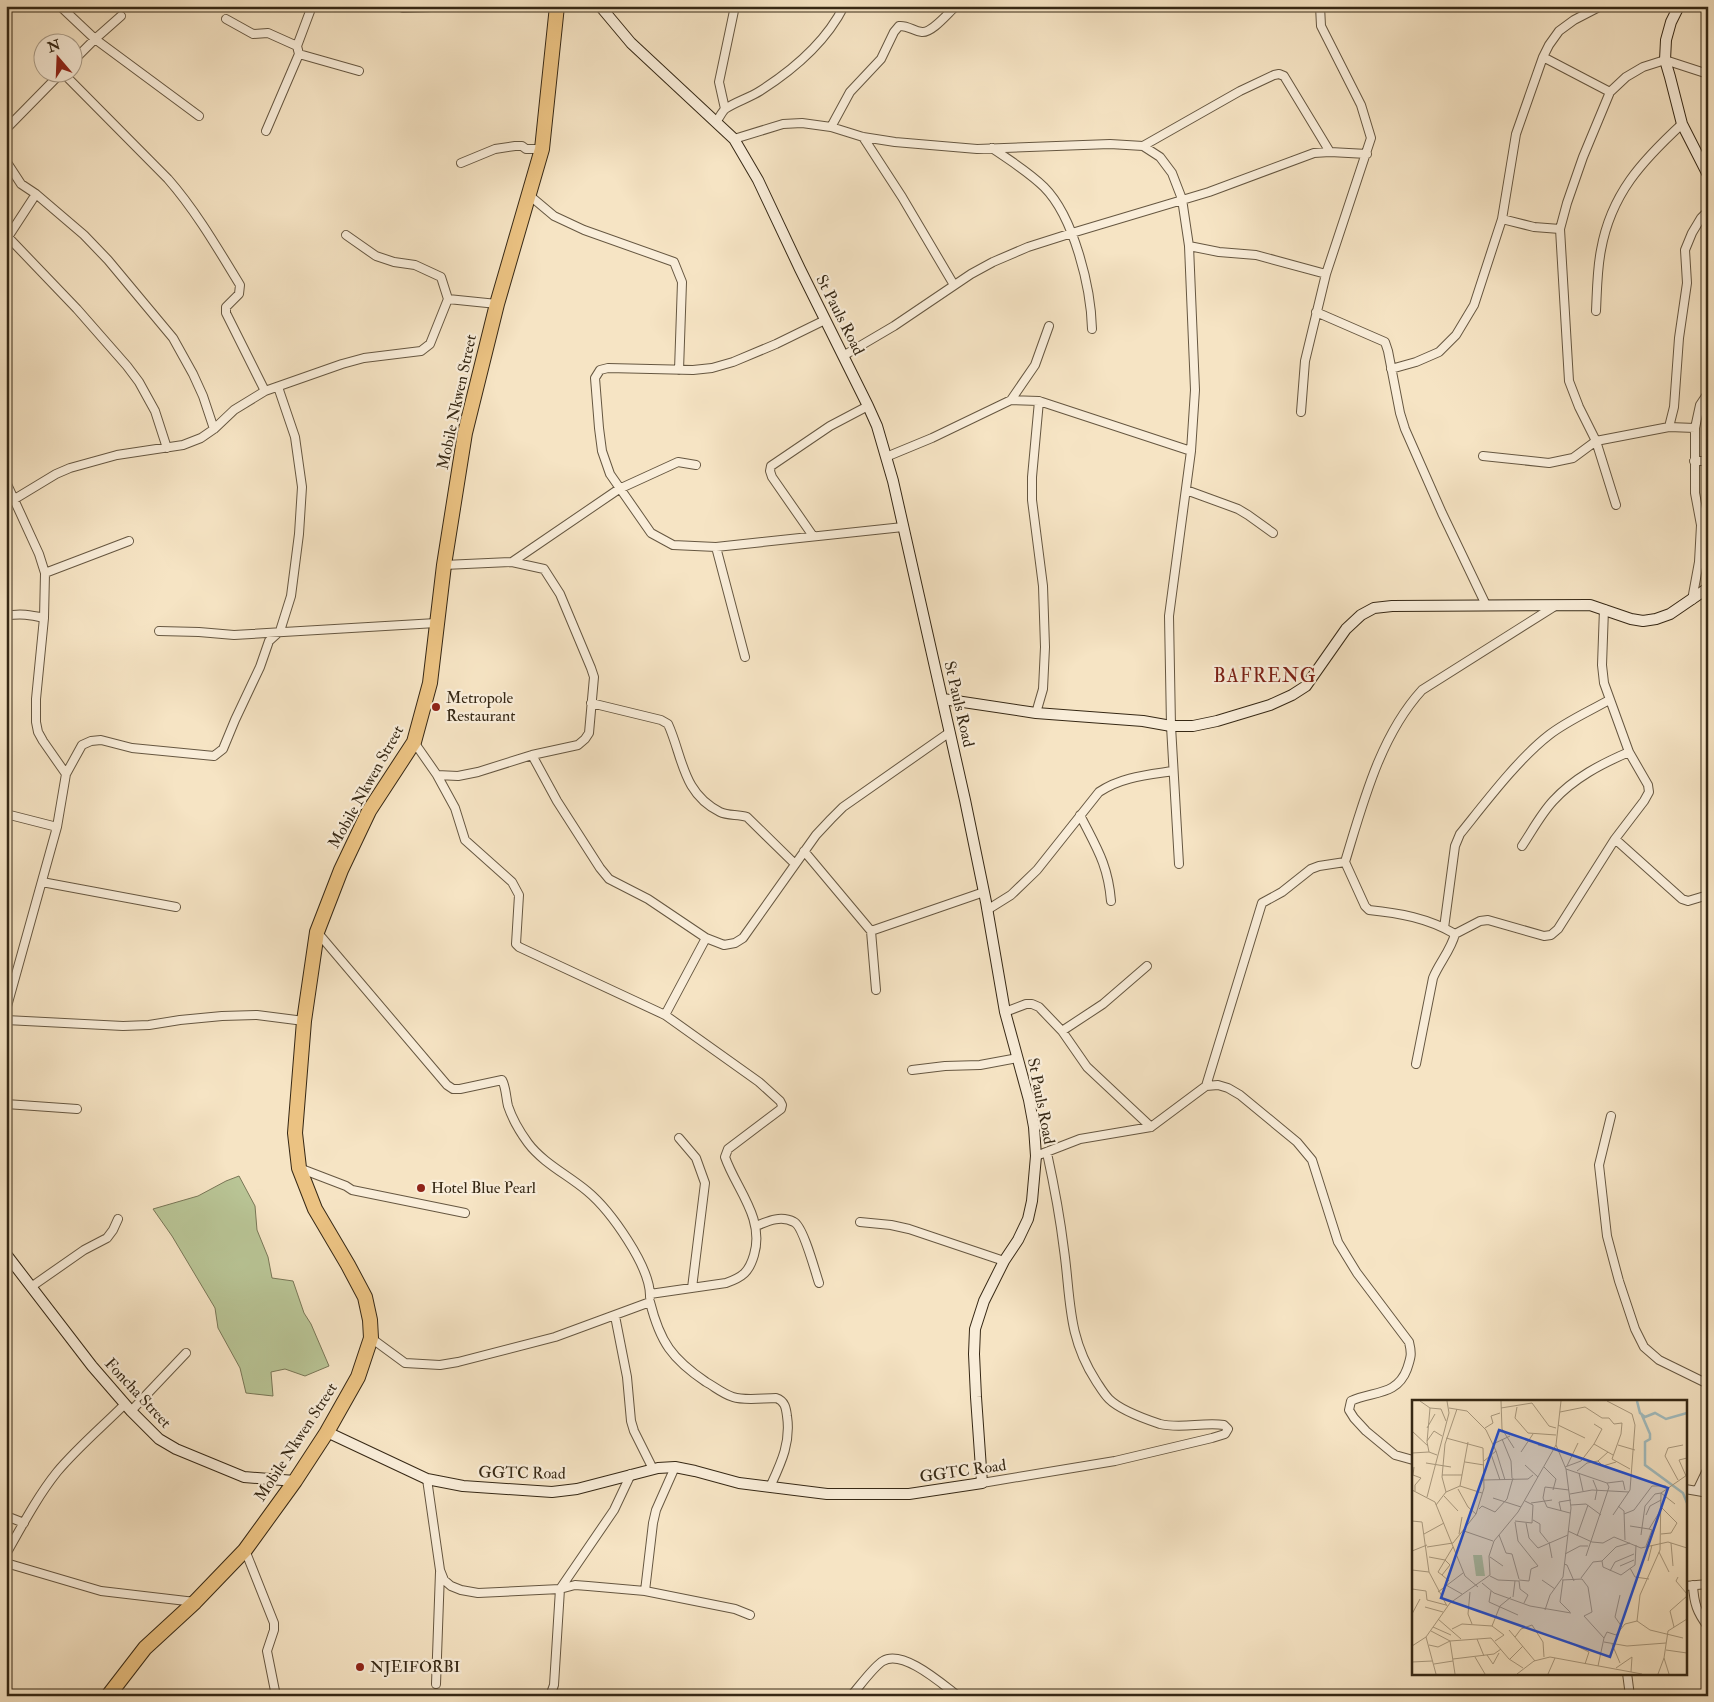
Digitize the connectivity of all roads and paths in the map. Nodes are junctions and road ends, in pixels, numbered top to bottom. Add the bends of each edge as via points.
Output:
1 (60, 6) edge
2 (312, 6) edge
3 (460, 6) edge
4 (558, 6) edge
5 (600, 6) edge
6 (734, 6) edge
7 (844, 6) edge
8 (956, 6) edge
9 (1320, 6) edge
10 (1602, 6) edge
11 (1679, 6) edge
12 (403, 8) dead end
13 (121, 16) dead end
14 (226, 19) dead end
15 (95, 39) junction
16 (298, 50) junction
17 (82, 52) edge
18 (1543, 57) junction
19 (1664, 60) junction
20 (359, 70) dead end
21 (1708, 74) edge
22 (52, 82) edge
23 (72, 82) edge
24 (1610, 92) junction
25 (725, 109) junction
26 (199, 116) dead end
27 (716, 122) junction
28 (1682, 124) junction
29 (832, 127) junction
30 (6, 129) edge
31 (266, 131) dead end
32 (863, 137) junction
33 (734, 139) junction
34 (1143, 146) junction
35 (992, 148) junction
36 (542, 149) junction
37 (1330, 152) junction
38 (1367, 154) junction
39 (6, 161) edge
40 (461, 163) dead end
41 (1708, 175) edge
42 (36, 194) junction
43 (529, 195) junction
44 (1182, 199) junction
45 (1708, 211) edge
46 (1502, 219) junction
47 (1560, 229) junction
48 (1072, 233) junction
49 (346, 235) dead end
50 (7, 238) edge
51 (1189, 246) junction
52 (1326, 274) junction
53 (954, 286) junction
54 (448, 299) junction
55 (497, 304) junction
56 (1596, 311) dead end
57 (1316, 312) junction
58 (825, 320) junction
59 (1049, 326) dead end
60 (1092, 329) dead end
61 (843, 356) junction
62 (1391, 369) junction
63 (679, 370) junction
64 (278, 387) junction
65 (265, 391) junction
66 (1708, 393) edge
67 (1011, 400) junction
68 (1039, 401) junction
69 (868, 406) junction
70 (1301, 412) dead end
71 (1669, 427) junction
72 (1695, 428) junction
73 (214, 429) junction
74 (1596, 441) junction
75 (167, 448) junction
76 (1191, 451) junction
77 (1483, 456) dead end
78 (886, 457) junction
79 (1694, 460) junction
80 (1708, 461) edge
81 (696, 465) dead end
82 (6, 482) edge
83 (620, 489) junction
84 (1186, 490) junction
85 (14, 500) junction
86 (1616, 505) dead end
87 (903, 527) junction
88 (1273, 533) dead end
89 (813, 536) junction
90 (129, 541) dead end
91 (716, 547) junction
92 (512, 562) junction
93 (444, 565) junction
94 (45, 572) junction
95 (1708, 588) edge
96 (1692, 600) junction
97 (1486, 605) junction
98 (1555, 606) junction
99 (1604, 609) junction
100 (6, 616) edge
101 (44, 618) junction
102 (436, 623) junction
103 (159, 631) dead end
104 (280, 631) junction
105 (746, 657) dead end
106 (943, 699) junction
107 (1609, 700) junction
108 (591, 703) junction
109 (1036, 713) junction
110 (1171, 726) junction
111 (950, 732) junction
112 (414, 742) junction
113 (1629, 752) junction
114 (532, 755) junction
115 (1173, 771) junction
116 (66, 774) junction
117 (437, 776) junction
118 (6, 814) edge
119 (1080, 815) junction
120 (57, 827) junction
121 (1614, 839) junction
122 (1522, 846) dead end
123 (804, 851) junction
124 (1345, 862) junction
125 (795, 864) junction
126 (1179, 864) dead end
127 (42, 882) junction
128 (984, 892) junction
129 (1708, 895) edge
130 (1111, 901) dead end
131 (176, 907) dead end
132 (987, 910) junction
133 (1444, 928) junction
134 (871, 931) junction
135 (317, 932) junction
136 (1454, 934) junction
137 (706, 938) junction
138 (1147, 966) dead end
139 (876, 990) dead end
140 (6, 1010) edge
141 (1005, 1012) junction
142 (665, 1015) junction
143 (6, 1020) edge
144 (304, 1021) junction
145 (1062, 1031) junction
146 (1018, 1058) junction
147 (1416, 1064) dead end
148 (912, 1070) dead end
149 (1206, 1086) junction
150 (6, 1104) edge
151 (77, 1109) dead end
152 (1611, 1116) dead end
153 (1151, 1127) junction
154 (679, 1138) dead end
155 (1047, 1153) junction
156 (1036, 1156) junction
157 (299, 1168) junction
158 (466, 1213) dead end
159 (118, 1219) dead end
160 (860, 1222) dead end
161 (756, 1226) junction
162 (6, 1254) edge
163 (1004, 1261) junction
164 (819, 1283) dead end
165 (31, 1286) junction
166 (692, 1288) junction
167 (650, 1298) junction
168 (615, 1316) junction
169 (371, 1338) junction
170 (186, 1353) dead end
171 (1708, 1384) edge
172 (128, 1408) junction
173 (327, 1432) junction
174 (1412, 1460) edge
175 (675, 1467) junction
176 (1708, 1468) edge
177 (653, 1469) junction
178 (631, 1474) junction
179 (427, 1479) junction
180 (295, 1481) junction
181 (982, 1483) junction
182 (770, 1487) junction
183 (1686, 1489) edge
184 (1697, 1491) junction
185 (1708, 1493) edge
186 (6, 1516) edge
187 (24, 1523) junction
188 (245, 1550) junction
189 (6, 1554) edge
190 (6, 1563) edge
191 (440, 1570) junction
192 (1708, 1584) edge
193 (1689, 1585) edge
194 (560, 1589) junction
195 (645, 1591) junction
196 (195, 1602) junction
197 (750, 1615) dead end
198 (1708, 1627) edge
199 (1627, 1674) edge
200 (436, 1684) dead end
201 (108, 1696) edge
202 (276, 1696) edge
203 (550, 1696) edge
204 (852, 1696) edge
205 (958, 1696) edge
206 (1630, 1696) edge

1 - 15 street
2 - 16 street
3 - 12 street
4 - 36 highway, Mobile Nkwen Street
5 - 27 street, St Pauls Road via 631,43
6 - 25 street via 720,82
7 - 25 street via 821,40 796,65 754,95
8 - 29 street via 928,31 899,26 880,59 850,92
9 - 38 street via 1321,26 1361,105 1371,138
10 - 18 street via 1559,31
11 - 19 street via 1669,31
13 - 15 street
14 - 16 street via 254,34 268,33
15 - 17 street
15 - 26 street
16 - 20 street
16 - 31 street
18 - 24 street
18 - 46 street via 1516,134
19 - 21 street
19 - 24 street via 1643,66
19 - 28 street
22 - 30 street
23 - 65 street via 172,184 240,285 239,294 226,307 226,313
24 - 47 street via 1566,203
25 - 27 street
27 - 33 street, St Pauls Road
28 - 41 street
28 - 56 street via 1649,155 1622,192 1609,218 1601,250
29 - 32 street
29 - 33 street via 783,124
32 - 35 street via 943,147
32 - 53 street
33 - 58 street, St Pauls Road via 758,180
34 - 35 street
34 - 37 street via 1240,91 1279,74 1284,76
34 - 44 street via 1160,157 1172,173
35 - 48 street via 1044,187 1055,200
36 - 40 street via 522,146 495,149
36 - 43 highway, Mobile Nkwen Street
37 - 38 street
37 - 44 street via 1314,153
38 - 52 street
39 - 42 street via 22,184
42 - 50 street
42 - 73 street via 108,260 173,338 203,396
43 - 55 highway, Mobile Nkwen Street
43 - 63 street via 554,216 584,230 674,262 682,282
44 - 48 street
44 - 51 street
45 - 71 street via 1692,233 1685,250 1687,283
46 - 47 street
46 - 62 street via 1474,304 1456,335 1438,352
47 - 74 street via 1569,381
48 - 53 street via 993,262
48 - 60 street via 1087,287
49 - 54 street via 376,256 415,265 441,277
50 - 75 street via 77,309 127,366 155,410
51 - 52 street via 1256,255
51 - 76 street via 1195,390
52 - 57 street
53 - 61 street
54 - 55 street
54 - 64 street via 430,344 421,351 364,358
55 - 93 highway, Mobile Nkwen Street via 465,433
57 - 62 street via 1385,342
57 - 70 street via 1305,361
58 - 61 street, St Pauls Road
58 - 63 street via 733,362 712,368
59 - 67 street via 1034,365
61 - 69 street, St Pauls Road
62 - 97 street via 1405,429
63 - 83 street via 608,368 600,370 595,378 602,451 610,474
64 - 65 street
64 - 104 street via 295,437 302,487 300,534 291,596
65 - 73 street via 234,410
66 - 72 street via 1700,405
67 - 68 street
67 - 78 street
68 - 76 street
68 - 109 street via 1032,500 1043,586 1045,647 1043,688
69 - 78 street, St Pauls Road
69 - 89 street via 830,426 771,466 772,477
71 - 72 street
71 - 74 street
72 - 79 street
73 - 75 street via 201,438
74 - 77 street via 1573,458 1548,463
74 - 86 street
75 - 85 street via 117,455 70,468
76 - 84 street
78 - 87 street, St Pauls Road
79 - 80 street
79 - 96 street via 1695,493 1701,525
81 - 83 street via 678,462
82 - 85 street
83 - 91 street via 651,533 673,545
83 - 92 street
84 - 88 street via 1238,510
84 - 110 street via 1169,616
85 - 94 street
87 - 89 street
87 - 106 street, St Pauls Road
89 - 91 street
90 - 94 street
91 - 105 street
92 - 93 street
92 - 108 street via 544,569 560,594 592,668
93 - 102 highway, Mobile Nkwen Street
94 - 101 street
95 - 96 street
96 - 99 street via 1670,614 1643,621
97 - 98 street
97 - 110 street via 1374,608 1346,628 1306,686 1292,695 1217,722
98 - 99 street via 1590,605
98 - 124 street via 1430,684 1410,704 1393,730 1368,786
99 - 107 street via 1602,665
100 - 101 street via 29,614
101 - 116 street via 36,722 43,741
102 - 104 street
102 - 112 highway, Mobile Nkwen Street via 430,683
103 - 104 street via 234,635
104 - 116 street via 268,641 224,749 214,756 91,741 82,745
106 - 109 street
106 - 111 street, St Pauls Road
107 - 113 street
107 - 133 street via 1550,734 1534,748 1460,834 1455,846
108 - 114 street via 589,733 585,739 578,745
108 - 125 street via 668,724 693,790 722,813 746,817
109 - 110 street
110 - 115 street
111 - 123 street via 843,807
111 - 128 street, St Pauls Road
112 - 117 street
112 - 135 highway, Mobile Nkwen Street via 370,811 341,870
113 - 121 street via 1649,792
113 - 122 street via 1585,775 1553,800
114 - 117 street via 478,772
114 - 137 street via 557,801 609,879 648,899
115 - 119 street via 1111,784 1099,792
115 - 126 street
116 - 120 street
117 - 142 street via 455,808 465,840 516,888 516,944
118 - 120 street
119 - 130 street via 1102,857
119 - 132 street via 1038,870 1011,895
120 - 127 street
121 - 129 street via 1682,899 1688,901
121 - 136 street via 1568,914 1551,935 1544,936 1488,920
123 - 125 street
123 - 134 street
124 - 133 street via 1368,910 1417,917
124 - 149 street via 1311,869 1262,903
125 - 137 street via 743,938 724,944
127 - 131 street
127 - 140 street
128 - 132 street, St Pauls Road
128 - 134 street
132 - 141 street, St Pauls Road
133 - 136 street
134 - 139 street
135 - 144 highway, Mobile Nkwen Street
135 - 167 street via 453,1090 502,1080 509,1109 528,1144 588,1192 605,1210 640,1262
136 - 147 street via 1453,942 1433,978
137 - 142 street
138 - 145 street via 1080,1021
141 - 145 street via 1026,1004 1039,1006
141 - 146 street, St Pauls Road
142 - 161 street via 759,1082 782,1105 728,1149 724,1157
143 - 144 street via 123,1026 257,1015
144 - 157 highway, Mobile Nkwen Street via 295,1133
145 - 153 street via 1087,1067
146 - 148 street via 980,1066
146 - 156 street, St Pauls Road via 1034,1127
149 - 153 street
149 - 174 street via 1218,1085 1240,1095 1297,1142 1312,1160 1338,1242 1357,1273 1403,1332 1412,1354 1405,1375 1396,1387 1359,1397 1351,1401 1349,1410 1366,1431 1395,1455
150 - 151 street
152 - 171 street via 1599,1165 1607,1236 1635,1329 1644,1347 1659,1360
153 - 155 street via 1080,1139
154 - 166 street via 696,1158 705,1183
155 - 156 street
155 - 181 street, GGTC Road via 1058,1203 1073,1330 1089,1369 1108,1398 1118,1406 1159,1423 1215,1424 1228,1429 1225,1434 1212,1438 1115,1461
156 - 163 street, St Pauls Road via 1028,1220
157 - 158 street via 352,1190
157 - 169 highway, Mobile Nkwen Street via 315,1210 365,1296
159 - 165 street via 108,1238 84,1250
160 - 163 street via 909,1229
161 - 164 street via 778,1218 799,1226
161 - 166 street via 756,1250 748,1271 726,1283
162 - 165 street, Foncha Street
163 - 181 street, St Pauls Road via 984,1301 975,1329
165 - 172 street, Foncha Street
166 - 167 street
167 - 168 street
167 - 182 street via 663,1342 687,1369 735,1398 776,1398 784,1403 788,1443
168 - 169 street via 555,1337 440,1365 405,1363
168 - 177 street via 627,1377 631,1421
169 - 173 highway, Mobile Nkwen Street via 358,1377
170 - 172 street
172 - 180 street, Foncha Street via 159,1439 176,1449 244,1477
172 - 187 street via 57,1472
173 - 179 street, GGTC Road
173 - 180 highway, Mobile Nkwen Street
175 - 177 street, GGTC Road
175 - 182 street, GGTC Road
175 - 195 street via 656,1510
176 - 184 street
177 - 178 street, GGTC Road
178 - 179 street, GGTC Road via 577,1489 552,1492 463,1486
178 - 194 street via 614,1510
179 - 191 street
180 - 188 highway, Mobile Nkwen Street
181 - 182 street, GGTC Road via 909,1494 827,1494
183 - 184 street
184 - 185 street
186 - 187 street
187 - 189 street
188 - 196 highway, Mobile Nkwen Street
188 - 202 street via 274,1623 267,1651
190 - 196 street via 101,1591
191 - 194 street via 444,1580 461,1590
191 - 200 street
192 - 193 street
193 - 198 street via 1694,1604
194 - 195 street via 575,1585
194 - 203 street via 554,1685
195 - 197 street via 735,1609
196 - 201 highway, Mobile Nkwen Street via 145,1648
199 - 206 street
204 - 205 street via 882,1661 893,1658 908,1661

